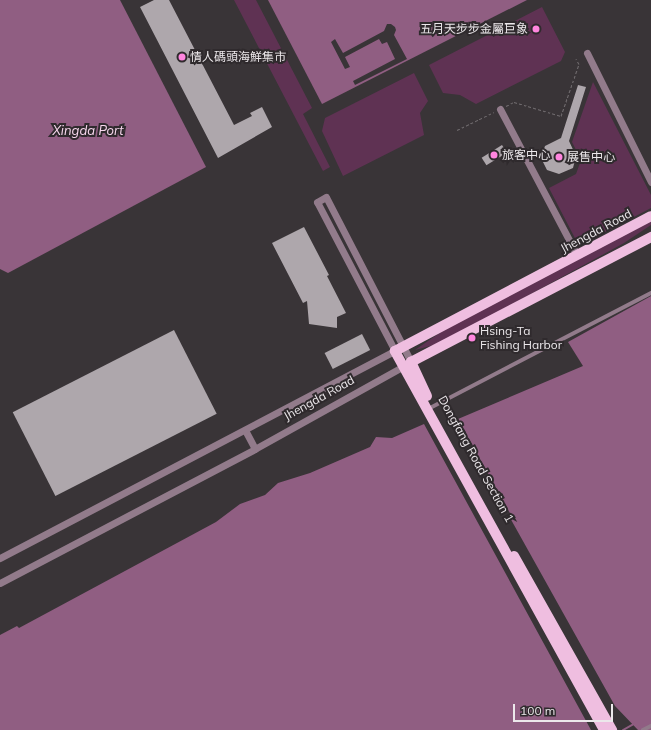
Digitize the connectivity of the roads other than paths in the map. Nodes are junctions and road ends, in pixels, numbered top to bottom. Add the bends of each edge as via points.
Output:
1 (587, 53) dead end
2 (500, 109) dead end
3 (651, 182) edge
4 (651, 216) edge
5 (651, 237) edge
6 (577, 255) junction
7 (651, 293) edge
8 (399, 348) junction
9 (408, 364) junction
10 (432, 407) junction
11 (245, 430) junction
12 (255, 449) junction
13 (0, 558) edge
14 (0, 583) edge
15 (651, 726) edge
16 (604, 730) edge
17 (612, 730) edge
18 (643, 730) edge

1 - 3 street
2 - 6 street
4 - 6 main road, Jhengda Road
5 - 9 main road, Jhengda Road
6 - 8 main road, Jhengda Road
7 - 10 lane
8 - 8 street, Dongfang Road Section 1 via 316,202 326,197
8 - 9 main road, Dongfang Road Section 1
8 - 11 street, Jhengda Road
9 - 10 main road, Dongfang Road Section 1
9 - 12 street, Jhengda Road
9 - 16 main road, Dongfang Road Section 1 via 464,478
10 - 17 main road, Dongfang Road Section 1
11 - 12 street
11 - 13 street, Jhengda Road
12 - 14 street, Jhengda Road
15 - 18 lane

